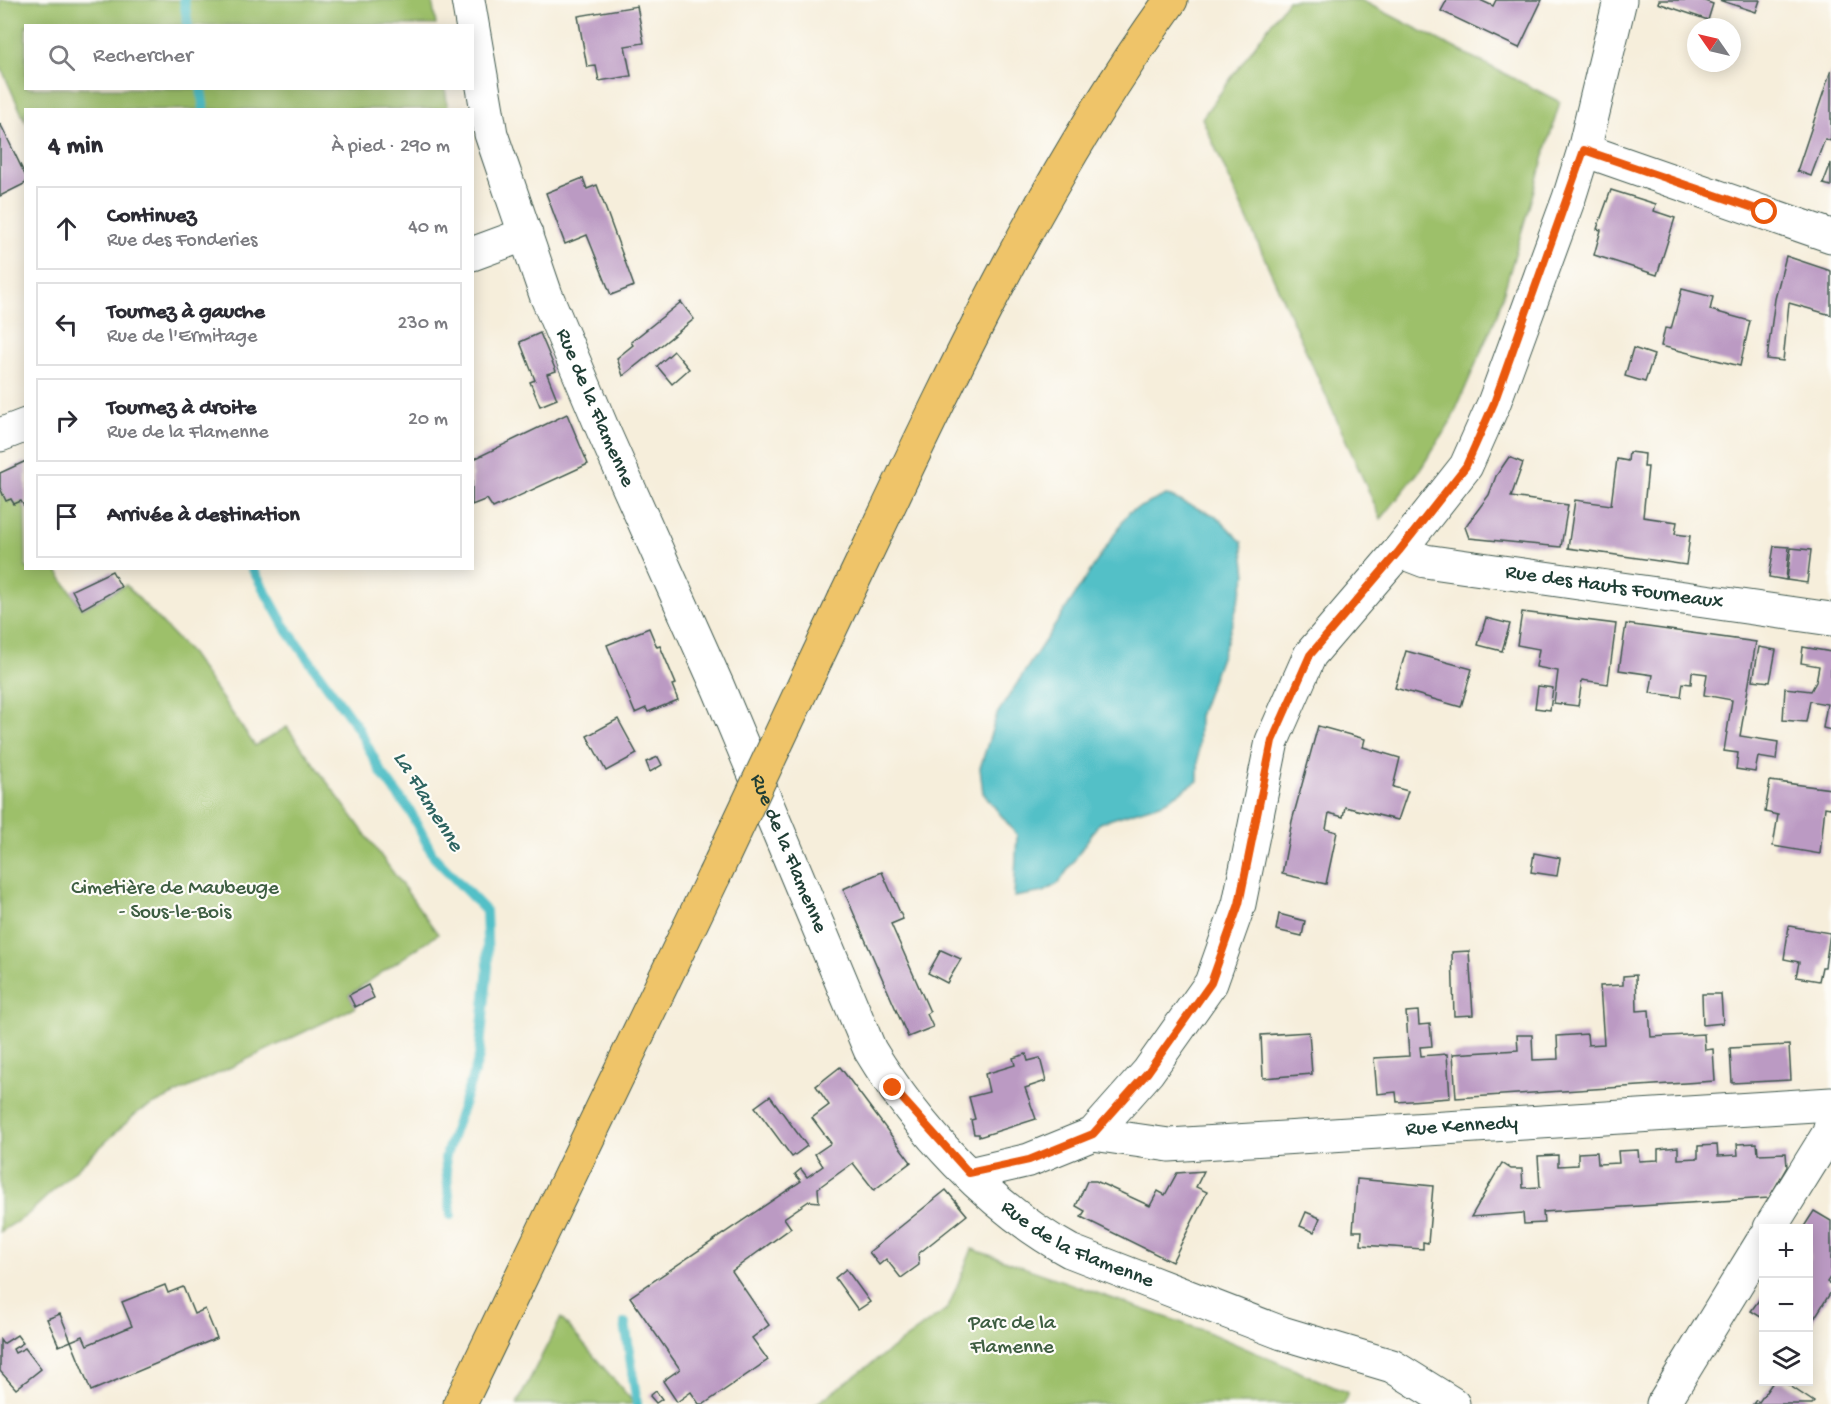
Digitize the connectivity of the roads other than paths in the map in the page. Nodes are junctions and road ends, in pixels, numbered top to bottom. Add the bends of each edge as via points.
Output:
1 (468, 0) edge
2 (1171, 0) edge
3 (1620, 0) edge
4 (472, 24) edge
5 (474, 35) edge
6 (1584, 150) junction
7 (526, 234) junction
8 (1831, 236) edge
9 (474, 253) edge
10 (24, 426) edge
11 (0, 435) edge
12 (1399, 551) junction
13 (1831, 619) edge
14 (1831, 1104) edge
15 (1831, 1123) edge
16 (1093, 1134) junction
17 (969, 1173) junction
18 (1772, 1224) edge
19 (1759, 1247) edge
20 (460, 1404) edge
21 (1454, 1404) edge
22 (1663, 1404) edge

1 - 4 street, Rue de la Flamenne
2 - 20 main road, bridge via 1120,71 1014,251
3 - 6 street
5 - 7 street, Rue de la Flamenne via 491,134
6 - 8 street
6 - 12 street via 1494,403 1466,466
7 - 9 street
7 - 17 street, Rue de la Flamenne via 546,295 718,687 870,1050 893,1088
10 - 11 street
12 - 13 street, Rue des Hauts Fourneaux via 1425,561
12 - 16 street via 1310,655 1272,741 1239,904 1211,983 1148,1072
14 - 16 street, Rue Kennedy via 1168,1145
15 - 18 street
16 - 17 street via 1029,1160
17 - 21 street, Rue de la Flamenne via 1011,1214 1070,1251 1282,1333 1392,1366
19 - 22 street

